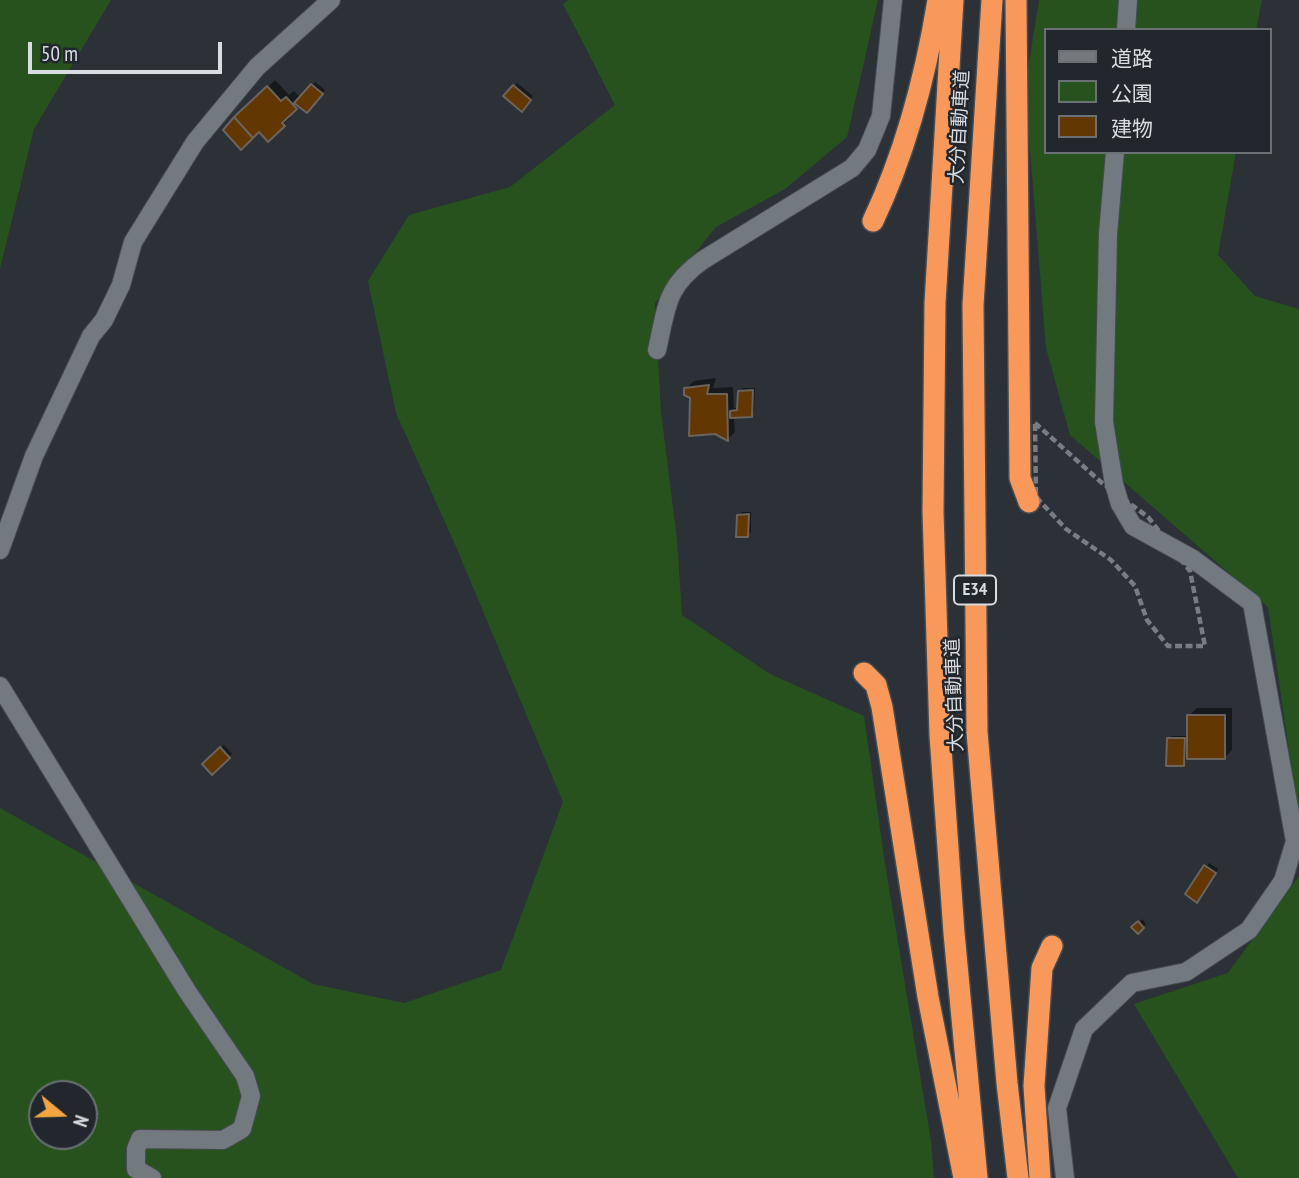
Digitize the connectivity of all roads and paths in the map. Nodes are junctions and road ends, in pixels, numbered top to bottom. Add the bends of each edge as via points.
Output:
1 (331, 0) edge
2 (893, 0) edge
3 (938, 0) edge
4 (953, 0) edge
5 (992, 0) edge
6 (1016, 0) edge
7 (1128, 0) edge
8 (1126, 28) edge
9 (1115, 154) edge
10 (873, 221) dead end
11 (657, 350) dead end
12 (1030, 502) dead end
13 (0, 551) edge
14 (864, 673) dead end
15 (0, 686) edge
16 (1052, 946) dead end
17 (152, 1178) edge
18 (964, 1178) edge
19 (977, 1178) edge
20 (1018, 1178) edge
21 (1040, 1178) edge
22 (1065, 1178) edge

1 - 13 street via 257,68 195,142 132,242 121,285 91,336 34,456
2 - 11 street via 881,116 867,150 852,168 683,274 671,294
3 - 10 highway via 929,57 887,191
4 - 19 highway, 大分自動車道 / E34 via 935,303 933,512 940,735
5 - 20 highway, 大分自動車道 / E34 via 973,305 977,732
6 - 12 highway via 1020,478
7 - 8 street
9 - 22 street via 1108,234 1104,422 1114,484 1133,526 1193,559 1252,603 1295,841 1283,881 1249,930 1186,972 1132,982 1084,1029 1057,1108
14 - 18 highway via 876,685 882,707 928,997
15 - 17 street via 187,991 245,1076 251,1096 242,1129 223,1140 140,1139 136,1169
16 - 21 highway via 1042,968 1034,1086

